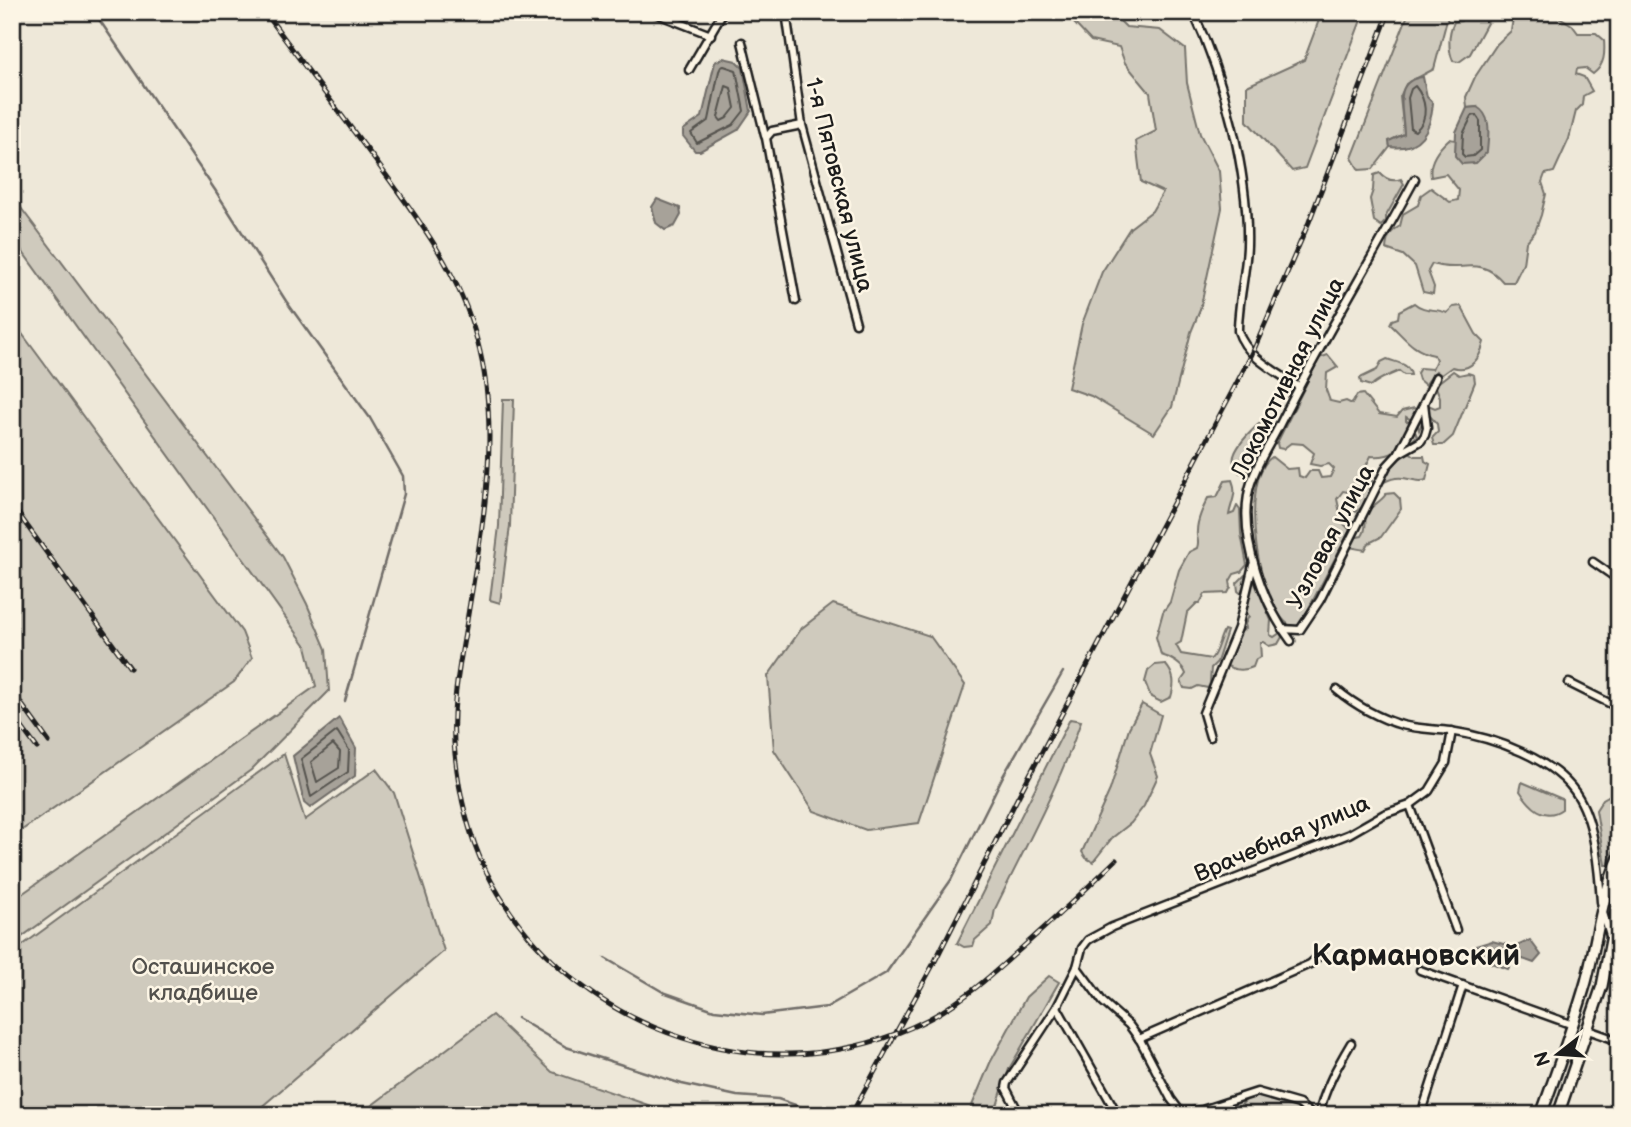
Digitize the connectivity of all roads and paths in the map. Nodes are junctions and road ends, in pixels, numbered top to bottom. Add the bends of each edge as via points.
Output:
1 (652, 12) edge
2 (723, 12) edge
3 (786, 12) edge
4 (1193, 12) edge
5 (711, 35) junction
6 (742, 42) dead end
7 (689, 70) dead end
8 (802, 125) junction
9 (766, 138) junction
10 (1415, 179) dead end
11 (796, 301) dead end
12 (856, 323) dead end
13 (1436, 377) dead end
14 (1298, 387) junction
15 (1424, 403) junction
16 (1398, 454) junction
17 (1593, 562) dead end
18 (1254, 563) junction
19 (1619, 580) edge
20 (1282, 629) junction
21 (1291, 640) dead end
22 (1569, 683) dead end
23 (1337, 690) dead end
24 (1619, 708) edge
25 (1452, 731) junction
26 (1210, 737) dead end
27 (1410, 805) junction
28 (1619, 858) edge
29 (1619, 898) edge
30 (1602, 909) junction
31 (1456, 930) dead end
32 (1611, 941) junction
33 (1321, 954) dead end
34 (1077, 967) junction
35 (1420, 970) dead end
36 (1463, 985) junction
37 (1057, 1007) junction
38 (1573, 1025) junction
39 (1588, 1030) junction
40 (1139, 1039) junction
41 (1619, 1041) edge
42 (1351, 1043) dead end
43 (1182, 1114) edge
44 (1020, 1115) edge
45 (1118, 1115) edge
46 (1312, 1115) edge
47 (1319, 1115) edge
48 (1421, 1115) edge
49 (1541, 1115) edge
50 (1558, 1115) edge

1 - 5 street
2 - 5 street
3 - 8 street, 1-я Пятовская улица
4 - 14 street via 1230,116 1238,159 1247,245 1240,339 1252,354
5 - 7 street
6 - 9 street
8 - 9 street via 772,131
8 - 12 street, 1-я Пятовская улица
9 - 11 street
10 - 14 street, Локомотивная улица
13 - 15 street, Узловая улица
14 - 18 street, Локомотивная улица via 1248,492
15 - 16 street
15 - 16 street, Узловая улица via 1425,435
16 - 20 street, Узловая улица via 1387,466 1305,625 1300,630
17 - 19 street
18 - 20 street, Локомотивная улица
18 - 26 street via 1238,628 1203,713
20 - 21 street, Локомотивная улица
22 - 24 street
23 - 25 street via 1351,702 1398,724
25 - 27 street, Врачебная улица via 1446,762 1429,791
25 - 30 street via 1513,748 1569,783 1580,799 1598,861
27 - 31 street
27 - 34 street, Врачебная улица via 1349,834 1112,927 1088,940
28 - 30 main road
29 - 32 main road
30 - 32 street
30 - 38 main road
32 - 39 main road
33 - 40 street via 1310,964
34 - 37 street
34 - 40 street
35 - 36 street
36 - 38 street
36 - 48 street
37 - 44 street via 1007,1083
37 - 45 street
38 - 39 main road
38 - 49 main road
39 - 41 street
39 - 50 main road
40 - 43 street
42 - 47 street via 1336,1068
43 - 46 street via 1257,1092 1290,1101

